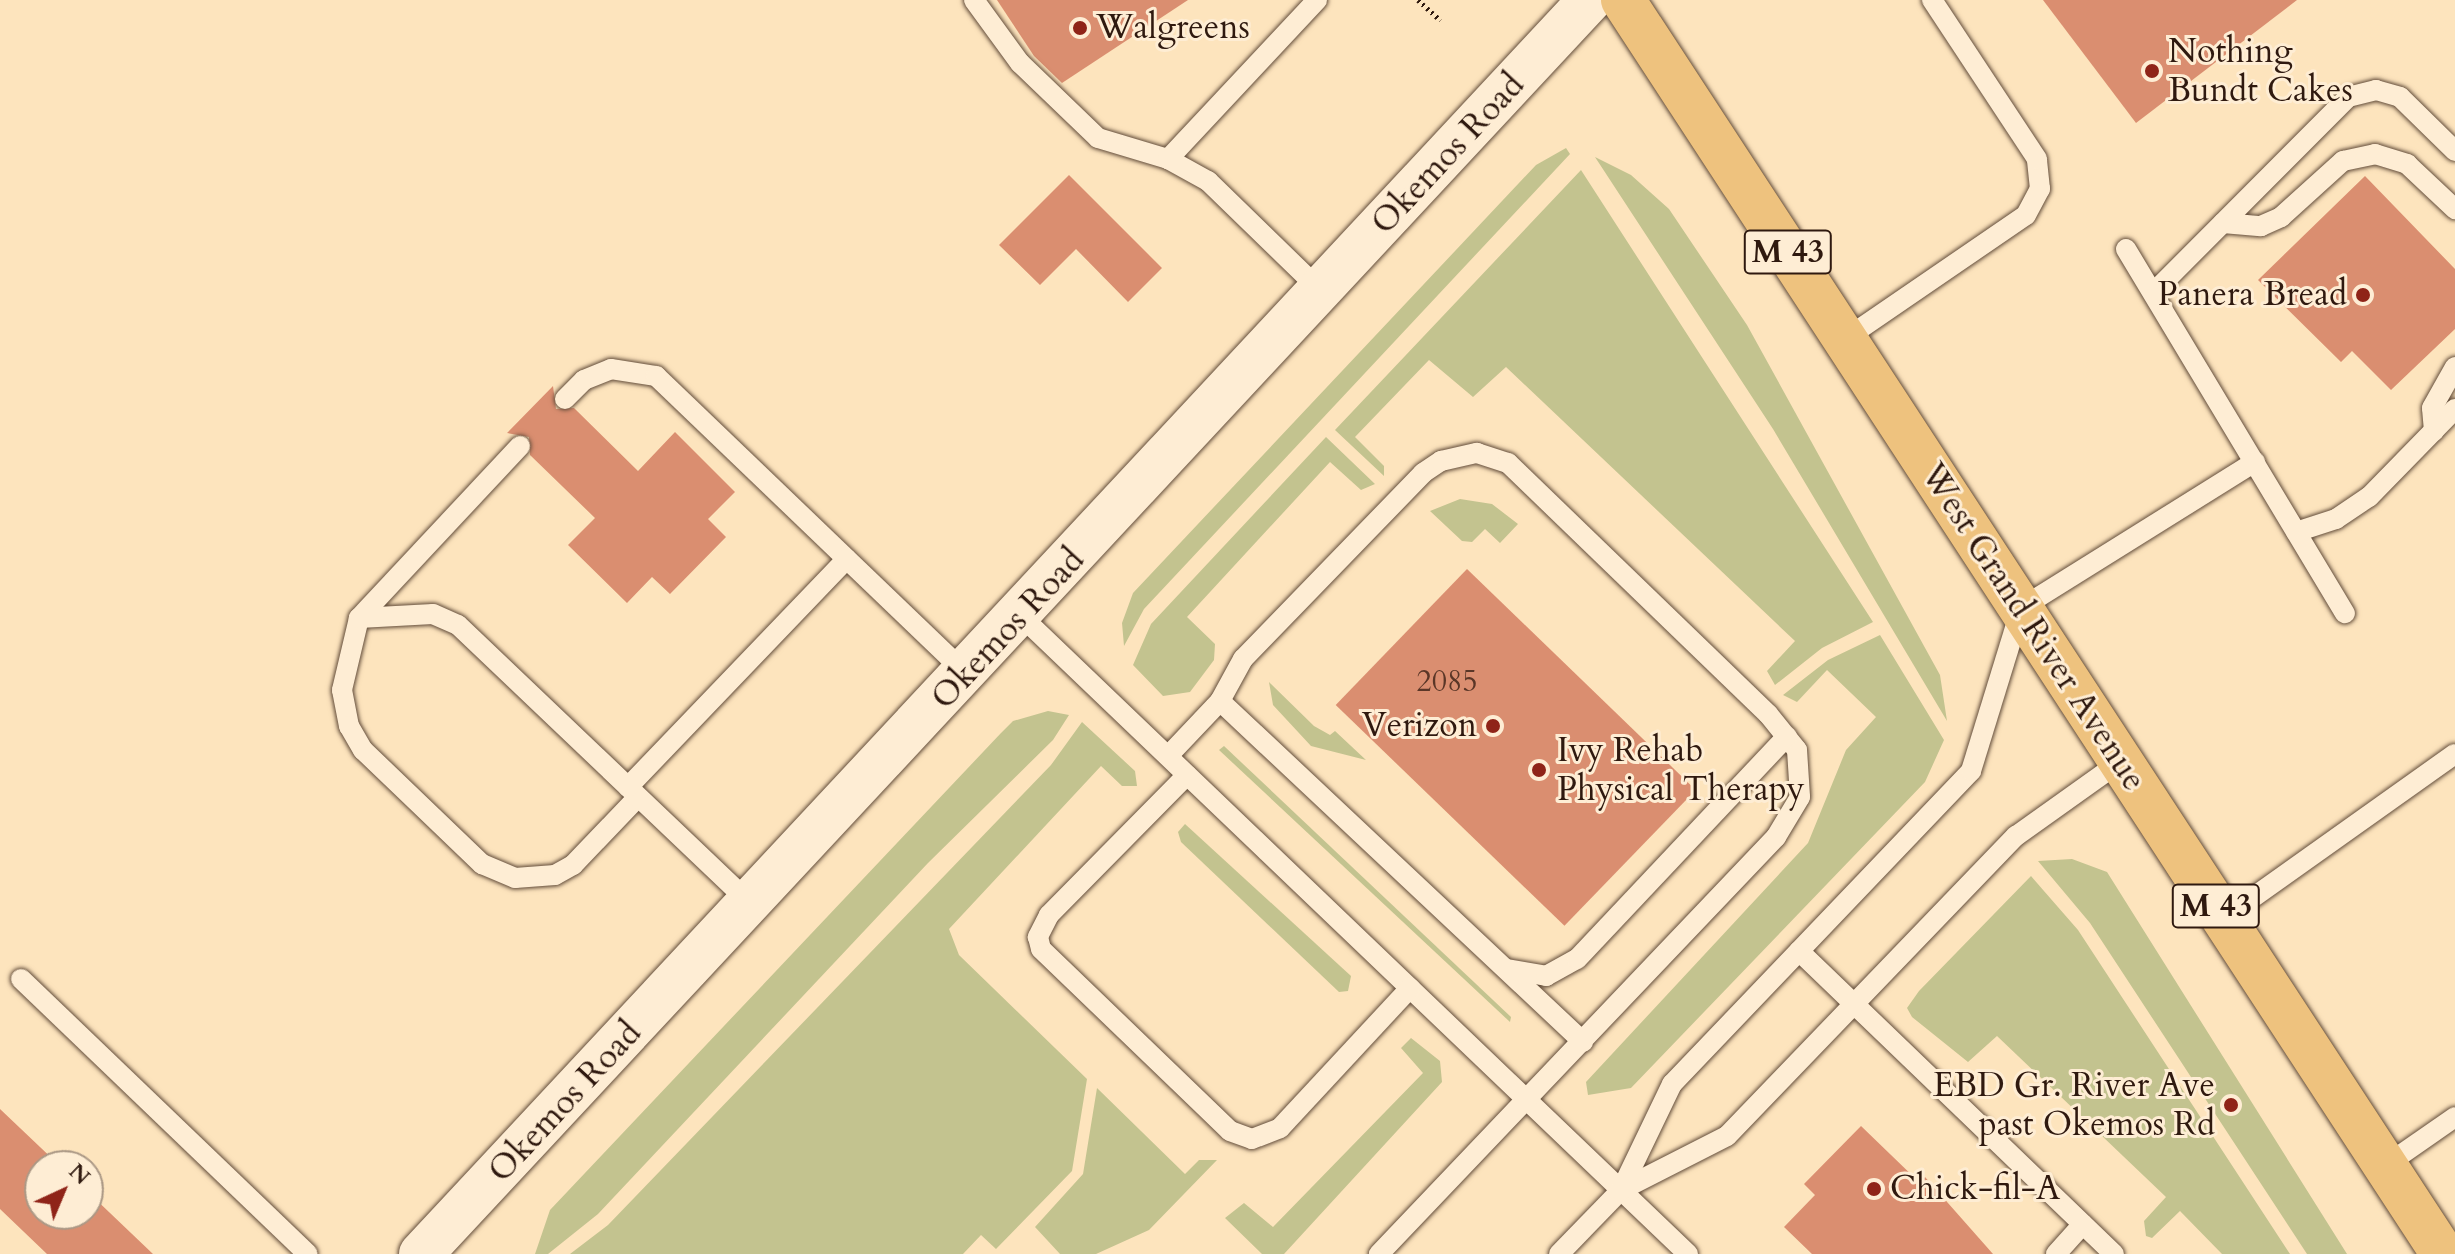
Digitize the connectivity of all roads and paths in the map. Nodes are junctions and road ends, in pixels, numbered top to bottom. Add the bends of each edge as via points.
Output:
1 (974, 0) edge
2 (1317, 0) edge
3 (1418, 0) edge
4 (1590, 0) edge
5 (1623, 0) edge
6 (1932, 0) edge
7 (1440, 20) dead end
8 (2455, 151) edge
9 (1168, 159) junction
10 (2455, 209) edge
11 (2223, 223) junction
12 (2126, 249) dead end
13 (1321, 291) junction
14 (2153, 293) junction
15 (1845, 339) junction
16 (2455, 367) edge
17 (565, 399) dead end
18 (2455, 409) edge
19 (2434, 431) junction
20 (520, 446) dead end
21 (2255, 462) junction
22 (2296, 532) junction
23 (847, 559) junction
24 (2021, 608) junction
25 (2345, 613) dead end
26 (1021, 616) junction
27 (359, 618) junction
28 (967, 674) junction
29 (1220, 701) junction
30 (1787, 736) junction
31 (2455, 754) edge
32 (1168, 756) junction
33 (2121, 761) junction
34 (1187, 775) junction
35 (633, 792) junction
36 (751, 904) junction
37 (2224, 918) junction
38 (1799, 951) junction
39 (1504, 968) junction
40 (21, 979) dead end
41 (1410, 988) junction
42 (1852, 1002) junction
43 (1583, 1042) junction
44 (1527, 1100) junction
45 (2455, 1117) edge
46 (2386, 1165) junction
47 (1621, 1190) junction
48 (2083, 1224) junction
49 (434, 1250) edge
50 (308, 1254) edge
51 (1379, 1254) edge
52 (1559, 1254) edge
53 (1688, 1254) edge
54 (2056, 1254) edge
55 (2114, 1254) edge
56 (2443, 1254) edge

1 - 9 lane via 1020,63 1098,138
2 - 9 lane
3 - 7 path
4 - 13 main road, Okemos Road
5 - 15 main road, West Grand River Avenue / M 43
6 - 15 lane via 2037,159 2040,189 2026,215
8 - 11 lane via 2400,97 2363,91 2336,108
9 - 13 lane via 1208,181
10 - 11 lane via 2407,164 2375,154 2343,161 2271,221 2242,228
11 - 14 lane
12 - 14 lane
13 - 26 main road, Okemos Road
14 - 21 lane
15 - 24 main road, West Grand River Avenue / M 43
16 - 19 lane via 2432,408
17 - 23 lane via 584,380 611,369 656,376
18 - 19 lane
19 - 22 lane via 2353,509
20 - 27 lane
21 - 22 lane
21 - 24 lane
22 - 25 lane
23 - 28 lane
23 - 35 lane
24 - 33 main road, West Grand River Avenue / M 43
24 - 38 lane via 1971,771
26 - 28 main road, Okemos Road
26 - 32 lane
27 - 35 lane via 433,614 458,625
27 - 35 lane via 342,690 349,726 363,750 482,864 515,878 555,875 573,865
28 - 36 main road, Okemos Road
29 - 30 lane via 1243,659 1423,473 1441,461 1477,453 1508,463
29 - 32 lane
29 - 39 lane
30 - 39 lane via 1577,959 1546,976
30 - 43 lane via 1801,774 1791,819
31 - 37 lane
32 - 34 lane
33 - 37 main road, West Grand River Avenue / M 43
33 - 42 lane via 2016,836
34 - 41 lane
34 - 41 lane via 1049,915 1038,937 1041,949 1230,1131 1252,1139 1280,1128
35 - 36 lane
36 - 49 main road, Okemos Road
37 - 46 main road, West Grand River Avenue / M 43
38 - 42 lane
38 - 47 lane via 1672,1084
39 - 43 lane
40 - 50 lane
41 - 44 lane
42 - 47 lane via 1727,1136
42 - 48 lane
43 - 44 lane
44 - 47 lane
44 - 51 lane
45 - 46 lane
46 - 56 main road, West Grand River Avenue / M 43
47 - 52 lane
47 - 53 lane
48 - 54 lane
48 - 55 lane

